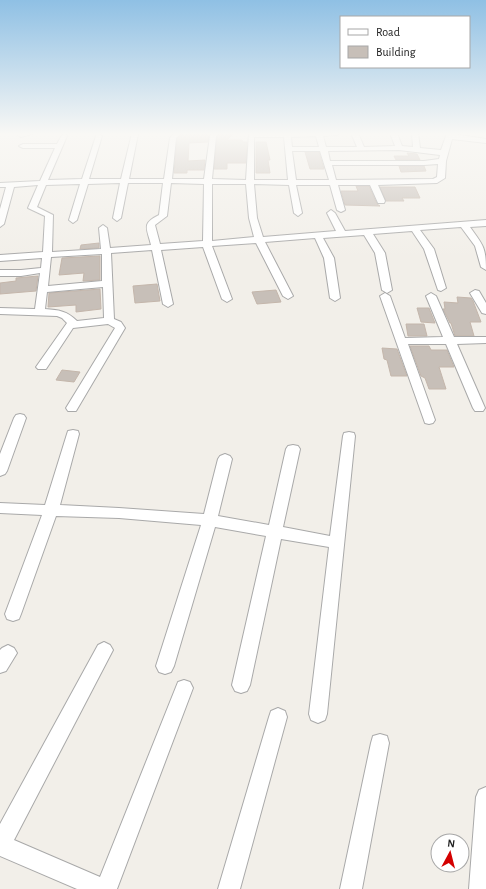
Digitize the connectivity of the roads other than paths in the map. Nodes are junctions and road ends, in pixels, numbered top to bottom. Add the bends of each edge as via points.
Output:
1 (47, 174) edge
2 (86, 174) edge
3 (126, 174) edge
4 (168, 174) edge
5 (209, 174) edge
6 (250, 174) edge
7 (291, 174) edge
8 (330, 174) edge
9 (440, 174) edge
10 (167, 181) junction
11 (84, 182) junction
12 (124, 182) junction
13 (208, 182) junction
14 (250, 182) junction
15 (292, 182) junction
16 (332, 182) junction
17 (373, 182) junction
18 (416, 182) junction
19 (43, 183) junction
20 (11, 184) junction
21 (0, 185) edge
22 (420, 189) dead end
23 (381, 201) dead end
24 (341, 210) dead end
25 (298, 213) dead end
26 (332, 213) dead end
27 (117, 218) dead end
28 (72, 220) dead end
29 (486, 223) edge
30 (0, 224) edge
31 (464, 225) junction
32 (103, 228) dead end
33 (415, 229) junction
34 (367, 232) junction
35 (342, 234) junction
36 (318, 236) junction
37 (260, 240) junction
38 (207, 244) junction
39 (156, 248) junction
40 (106, 252) junction
41 (47, 255) junction
42 (0, 258) edge
43 (486, 267) edge
44 (45, 270) junction
45 (0, 273) edge
46 (107, 284) junction
47 (441, 288) dead end
48 (43, 289) junction
49 (475, 293) dead end
50 (288, 296) dead end
51 (431, 296) dead end
52 (334, 298) dead end
53 (227, 299) dead end
54 (168, 304) dead end
55 (0, 311) edge
56 (486, 311) edge
57 (40, 312) junction
58 (109, 322) junction
59 (74, 324) junction
60 (486, 340) edge
61 (401, 341) junction
62 (450, 341) junction
63 (42, 367) dead end
64 (72, 408) dead end
65 (479, 408) dead end
66 (20, 418) dead end
67 (429, 420) dead end
68 (73, 434) dead end
69 (349, 436) dead end
70 (293, 449) dead end
71 (225, 459) dead end
72 (0, 471) edge
73 (0, 508) edge
74 (51, 510) junction
75 (210, 520) junction
76 (274, 531) junction
77 (337, 543) junction
78 (13, 614) dead end
79 (104, 650) dead end
80 (165, 666) dead end
81 (241, 685) dead end
82 (184, 688) dead end
83 (318, 714) dead end
84 (278, 717) dead end
85 (380, 743) dead end
86 (486, 797) edge
87 (0, 844) edge
88 (102, 889) edge
89 (106, 889) edge
90 (229, 889) edge
91 (351, 889) edge
92 (480, 889) edge

1 - 19 street
2 - 11 street
3 - 12 street
4 - 10 street
5 - 13 street
6 - 14 street
7 - 15 street
8 - 16 street
9 - 18 street via 440,178 434,181
10 - 12 street
10 - 13 street
10 - 39 street via 163,216 151,225
11 - 12 street
11 - 19 street
11 - 28 street
12 - 27 street
13 - 14 street
13 - 38 street
14 - 15 street
14 - 37 street via 253,218
15 - 16 street
15 - 25 street
16 - 17 street
16 - 24 street
17 - 18 street
17 - 23 street
18 - 22 street
19 - 20 street
19 - 41 street via 32,208 48,215
20 - 21 street
20 - 30 street
26 - 35 street
29 - 31 street
31 - 33 street
31 - 43 street via 479,246
32 - 40 street
33 - 34 street
33 - 47 street via 429,249
34 - 35 street
34 - 61 street via 380,253 386,293
35 - 36 street
36 - 37 street
36 - 52 street via 329,258
37 - 38 street
37 - 50 street
38 - 39 street
38 - 53 street
39 - 40 street
39 - 54 street
40 - 41 street
40 - 46 street
41 - 42 street
41 - 44 street
44 - 45 street
44 - 48 street
46 - 48 street
46 - 58 street
48 - 57 street
49 - 56 street
51 - 62 street
55 - 57 street
57 - 59 street via 58,313 66,316
58 - 59 street
58 - 64 street via 117,324 120,328
59 - 63 street via 70,326
60 - 62 street
61 - 62 street
61 - 67 street
62 - 65 street
66 - 72 street
68 - 74 street
69 - 77 street
70 - 76 street
71 - 75 street
73 - 74 street
74 - 75 street
74 - 78 street
75 - 76 street
75 - 80 street
76 - 77 street
76 - 81 street
77 - 83 street
79 - 87 street
82 - 89 street
84 - 90 street
85 - 91 street
86 - 92 street
87 - 88 street

